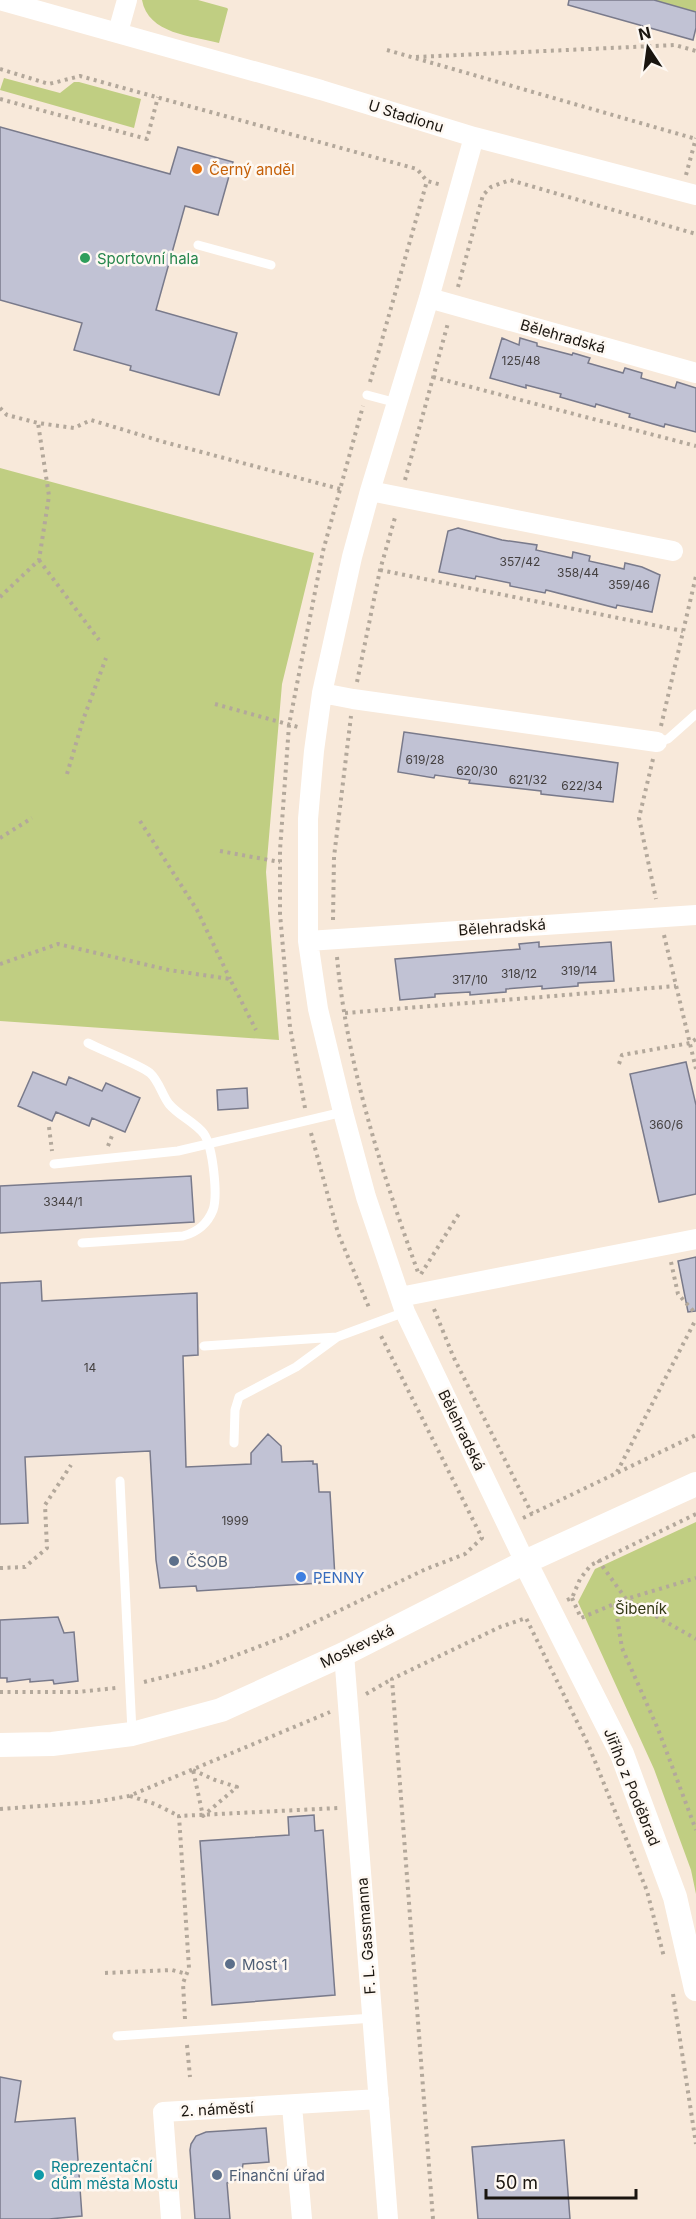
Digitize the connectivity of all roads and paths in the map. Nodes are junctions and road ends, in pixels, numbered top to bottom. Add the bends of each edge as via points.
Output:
1 (0, 0) edge
2 (127, 0) edge
3 (118, 32) junction
4 (387, 50) dead end
5 (696, 51) edge
6 (412, 57) junction
7 (0, 69) edge
8 (158, 97) junction
9 (0, 99) edge
10 (474, 137) junction
11 (696, 138) edge
12 (689, 193) edge
13 (696, 234) edge
14 (198, 245) dead end
15 (271, 265) dead end
16 (429, 298) junction
17 (453, 305) junction
18 (696, 373) edge
19 (433, 377) junction
20 (367, 395) junction
21 (397, 403) junction
22 (0, 408) edge
23 (38, 423) junction
24 (696, 446) edge
25 (340, 489) junction
26 (370, 490) junction
27 (400, 497) junction
28 (673, 551) dead end
29 (39, 560) junction
30 (380, 570) junction
31 (696, 576) edge
32 (0, 597) edge
33 (683, 631) junction
34 (99, 640) dead end
35 (106, 658) dead end
36 (322, 693) junction
37 (353, 699) junction
38 (215, 704) dead end
39 (696, 714) edge
40 (289, 725) junction
41 (657, 742) junction
42 (67, 774) dead end
43 (32, 818) dead end
44 (140, 821) dead end
45 (0, 838) edge
46 (220, 851) dead end
47 (280, 862) junction
48 (696, 915) edge
49 (659, 917) junction
50 (335, 939) junction
51 (308, 941) junction
52 (0, 964) edge
53 (230, 979) junction
54 (676, 986) junction
55 (345, 1013) junction
56 (256, 1030) dead end
57 (696, 1039) edge
58 (88, 1043) dead end
59 (690, 1043) junction
60 (619, 1064) dead end
61 (696, 1069) edge
62 (343, 1112) junction
63 (307, 1120) junction
64 (49, 1127) dead end
65 (208, 1144) junction
66 (54, 1164) joint
67 (460, 1212) dead end
68 (696, 1239) edge
69 (82, 1243) dead end
70 (669, 1255) dead end
71 (430, 1259) dead end
72 (426, 1290) junction
73 (402, 1304) junction
74 (696, 1314) edge
75 (696, 1319) edge
76 (375, 1324) junction
77 (337, 1337) junction
78 (204, 1346) dead end
79 (696, 1435) edge
80 (234, 1443) dead end
81 (71, 1465) dead end
82 (617, 1472) junction
83 (120, 1481) dead end
84 (696, 1484) edge
85 (532, 1514) junction
86 (696, 1514) edge
87 (507, 1525) junction
88 (482, 1538) junction
89 (598, 1560) junction
90 (525, 1562) junction
91 (591, 1565) dead end
92 (0, 1568) edge
93 (696, 1578) edge
94 (572, 1598) dead end
95 (626, 1599) junction
96 (615, 1604) junction
97 (696, 1639) edge
98 (344, 1654) junction
99 (392, 1679) junction
100 (130, 1686) junction
101 (0, 1692) edge
102 (347, 1705) junction
103 (132, 1734) junction
104 (0, 1745) edge
105 (193, 1770) junction
106 (129, 1796) junction
107 (0, 1809) edge
108 (357, 1814) junction
109 (179, 1816) junction
110 (203, 1816) junction
111 (696, 1830) edge
112 (667, 1967) dead end
113 (105, 1974) dead end
114 (187, 1974) junction
115 (183, 1983) dead end
116 (684, 1989) edge
117 (373, 2018) junction
118 (117, 2036) dead end
119 (379, 2099) junction
120 (292, 2106) junction
121 (696, 2144) edge
122 (171, 2219) edge
123 (302, 2219) edge
124 (388, 2219) edge
125 (433, 2219) edge

1 - 3 street, U Stadionu
2 - 3 street
3 - 10 street, U Stadionu
4 - 6 path
5 - 6 path via 675,45
6 - 11 path
7 - 8 path via 49,84 80,76
8 - 9 path via 147,139
8 - 20 path via 417,170 427,181
10 - 12 street, U Stadionu
10 - 16 street, Bělehradská
11 - 12 path
13 - 17 path via 510,180 491,187 483,195
14 - 15 lane
16 - 17 street, Bělehradská
16 - 21 street, Bělehradská
17 - 18 street, Bělehradská
17 - 19 path
19 - 24 path
19 - 27 path
20 - 21 lane
20 - 25 path
21 - 26 street, Bělehradská
22 - 23 path via 7,415
23 - 25 path via 74,428 91,420
23 - 29 path via 49,496
25 - 40 path via 323,551
26 - 27 street
26 - 36 street, Bělehradská
27 - 28 street
27 - 30 path
29 - 32 path
29 - 34 path
30 - 33 path
30 - 37 path
31 - 33 path
33 - 41 path
35 - 42 path
36 - 37 street
36 - 51 street, Bělehradská via 308,819
37 - 41 street
37 - 50 path via 334,857
38 - 40 path
39 - 41 lane via 668,739
40 - 47 path
41 - 49 path via 639,818
43 - 45 path
44 - 53 path via 197,910
46 - 47 path
47 - 63 path via 280,914 290,1027
48 - 49 street, Bělehradská
49 - 50 street, Bělehradská
49 - 54 path
50 - 51 street, Bělehradská
50 - 55 path
51 - 62 street, Bělehradská via 318,1009
52 - 53 path via 58,944 170,970
53 - 56 path
54 - 55 path
54 - 59 path
55 - 72 path via 363,1097 393,1203
57 - 59 path
58 - 65 lane via 149,1072 173,1109 204,1134
59 - 60 path via 622,1055
59 - 61 path
62 - 63 lane
62 - 73 street, Bělehradská
63 - 65 lane
63 - 76 path via 338,1233
64 - 66 path
65 - 66 lane via 178,1151
65 - 69 lane via 213,1210 195,1233
67 - 71 path
68 - 72 street
70 - 74 path via 678,1294
72 - 73 street
72 - 85 path via 453,1356
73 - 76 lane
73 - 87 street, Bělehradská
75 - 82 path
76 - 77 lane
76 - 88 path
77 - 78 lane
77 - 80 lane via 296,1367 239,1397
79 - 82 path
81 - 92 path via 45,1505 47,1548 25,1567
82 - 85 path
83 - 100 lane
84 - 90 street, Moskevská
85 - 87 path
86 - 89 path
87 - 88 path
87 - 90 street, Bělehradská
88 - 100 path via 465,1554 274,1641 205,1667
89 - 91 path
89 - 95 path
90 - 98 street, Moskevská
90 - 116 street, Jiřího z Poděbrad via 622,1754 675,1898
93 - 95 path
94 - 96 path via 581,1618
95 - 96 path
95 - 97 path
96 - 111 path via 622,1648
98 - 102 street, F. L. Gassmanna
98 - 103 street, Moskevská via 221,1710
99 - 102 path
99 - 112 path via 525,1618 588,1744 647,1891
99 - 125 path
100 - 101 path via 76,1692
100 - 103 lane
102 - 105 path
102 - 108 street, F. L. Gassmanna
103 - 104 street, Moskevská via 76,1742
105 - 106 path
105 - 110 path
105 - 110 path via 237,1787
106 - 107 path
106 - 109 path
108 - 110 path via 348,1815 341,1808
108 - 117 street, F. L. Gassmanna
109 - 110 path
109 - 114 path
113 - 114 path via 172,1970
114 - 115 path
116 - 121 path
117 - 118 lane
117 - 119 street, F. L. Gassmanna
119 - 120 street, 2. náměstí
119 - 124 street, F. L. Gassmanna
120 - 122 street, 2. náměstí via 163,2112
120 - 123 street

